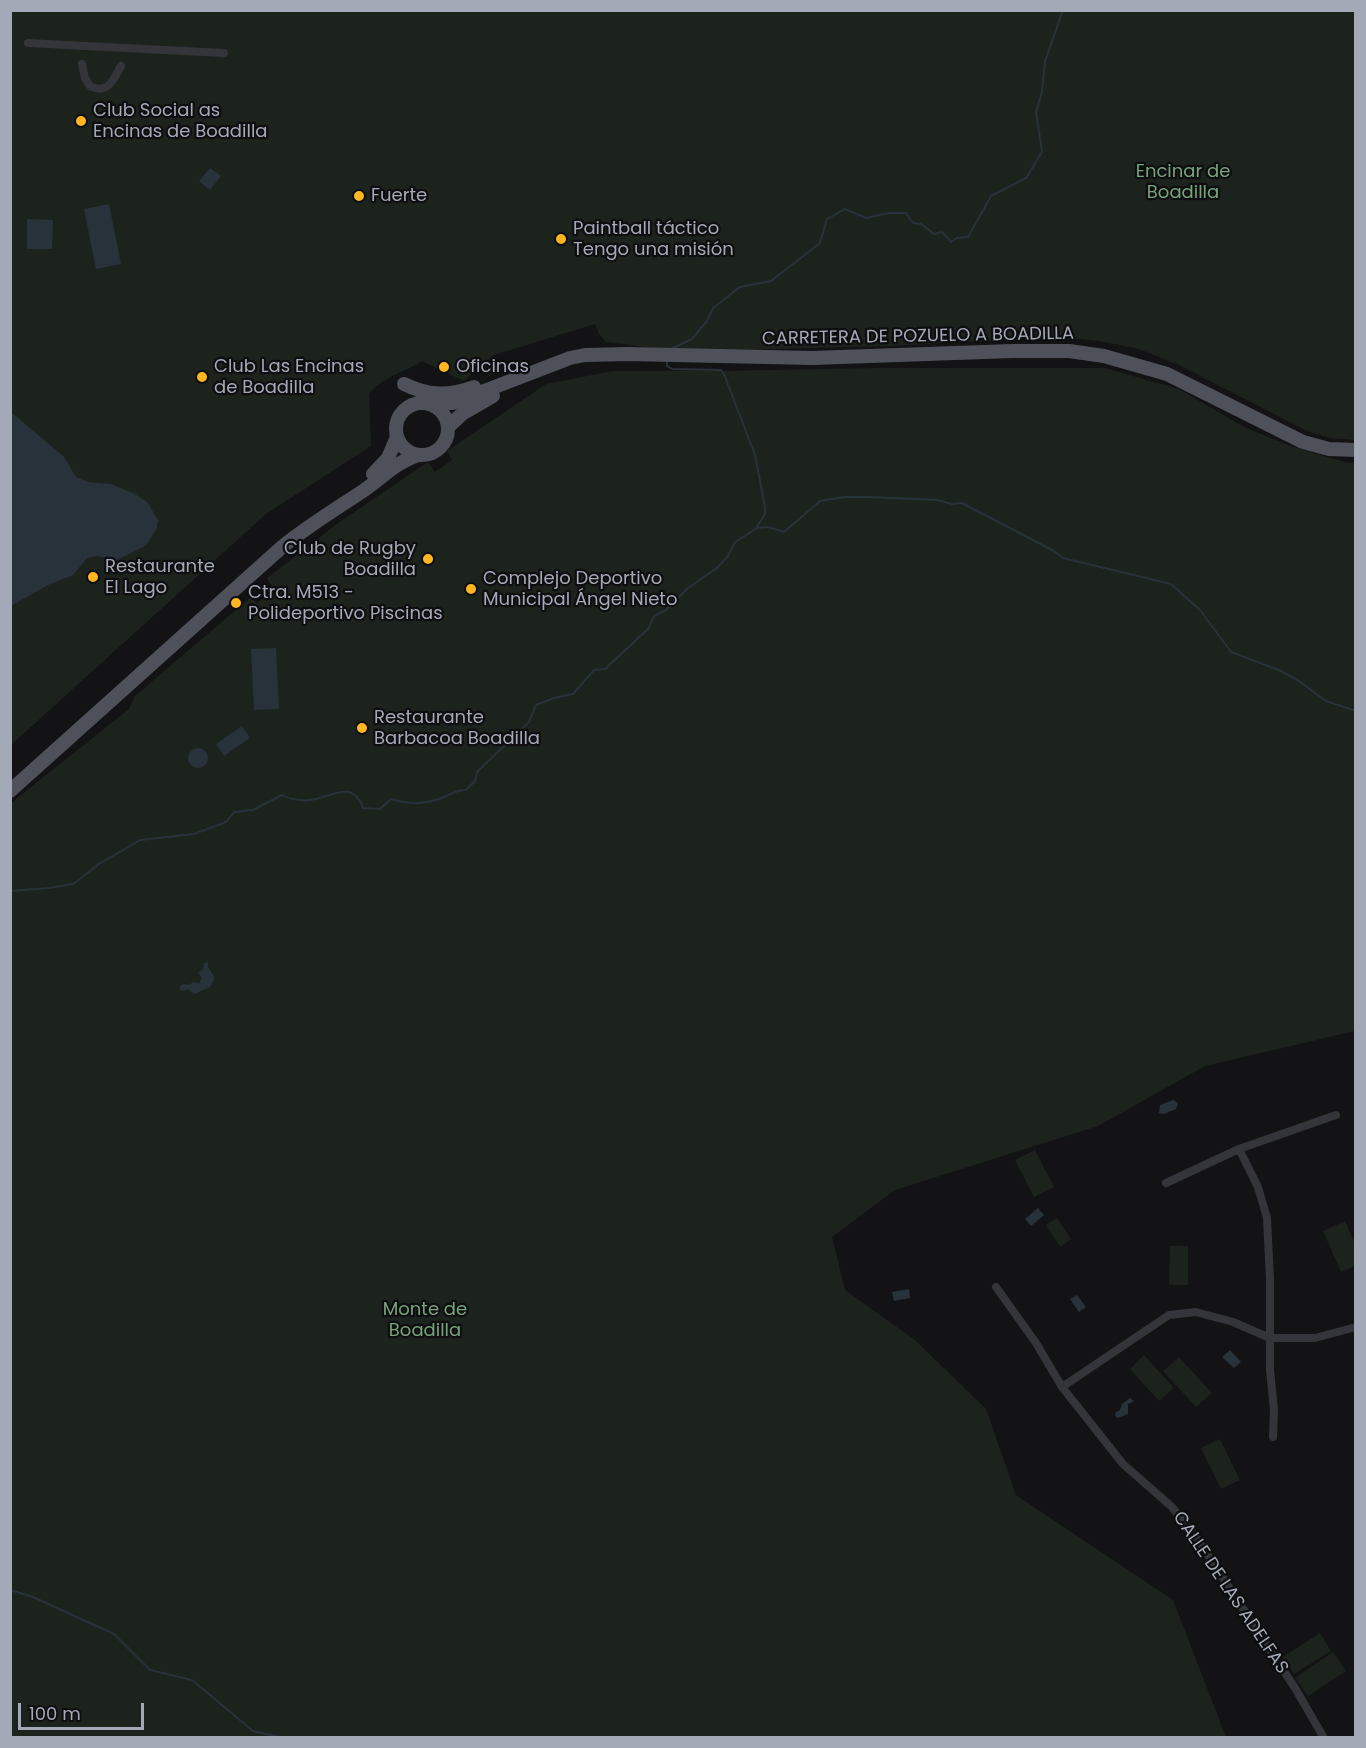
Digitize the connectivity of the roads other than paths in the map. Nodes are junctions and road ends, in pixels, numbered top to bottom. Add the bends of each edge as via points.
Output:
1 (28, 43) dead end
2 (224, 53) dead end
3 (82, 64) dead end
4 (120, 66) dead end
5 (605, 355) junction
6 (570, 358) junction
7 (404, 384) dead end
8 (426, 403) junction
9 (448, 427) junction
10 (397, 437) junction
11 (1356, 450) edge
12 (418, 455) junction
13 (323, 516) junction
14 (10, 791) edge
15 (1336, 1115) dead end
16 (1239, 1149) junction
17 (1166, 1183) dead end
18 (996, 1287) dead end
19 (1356, 1328) edge
20 (1270, 1338) junction
21 (1062, 1387) junction
22 (1273, 1437) dead end
23 (1324, 1737) edge

1 - 2 street
3 - 4 street via 90,86 103,89 110,86
5 - 6 main road, CARRETERA DE POZUELO A BOADILLA
5 - 9 main road, CARRETERA DE POZUELO A BOADILLA via 554,370 478,404
5 - 11 main road, CARRETERA DE POZUELO A BOADILLA via 812,358 1069,351 1104,356 1167,374 1303,442 1329,449
6 - 7 main road via 446,394 433,394
6 - 8 main road, CARRETERA DE POZUELO A BOADILLA via 453,404
8 - 9 main road via 443,414
8 - 10 main road via 403,411 396,422
9 - 12 main road via 441,447
10 - 12 main road via 405,449
10 - 13 main road via 388,458
12 - 13 main road via 394,465 366,489
13 - 14 main road via 282,547
15 - 16 street
16 - 17 street
16 - 20 street via 1267,1218
18 - 21 street, CALLE DE LAS ADELFAS
19 - 20 street via 1315,1338
20 - 21 street via 1196,1312 1169,1315
20 - 22 street
21 - 23 street, CALLE DE LAS ADELFAS via 1123,1464 1172,1507 1198,1540

